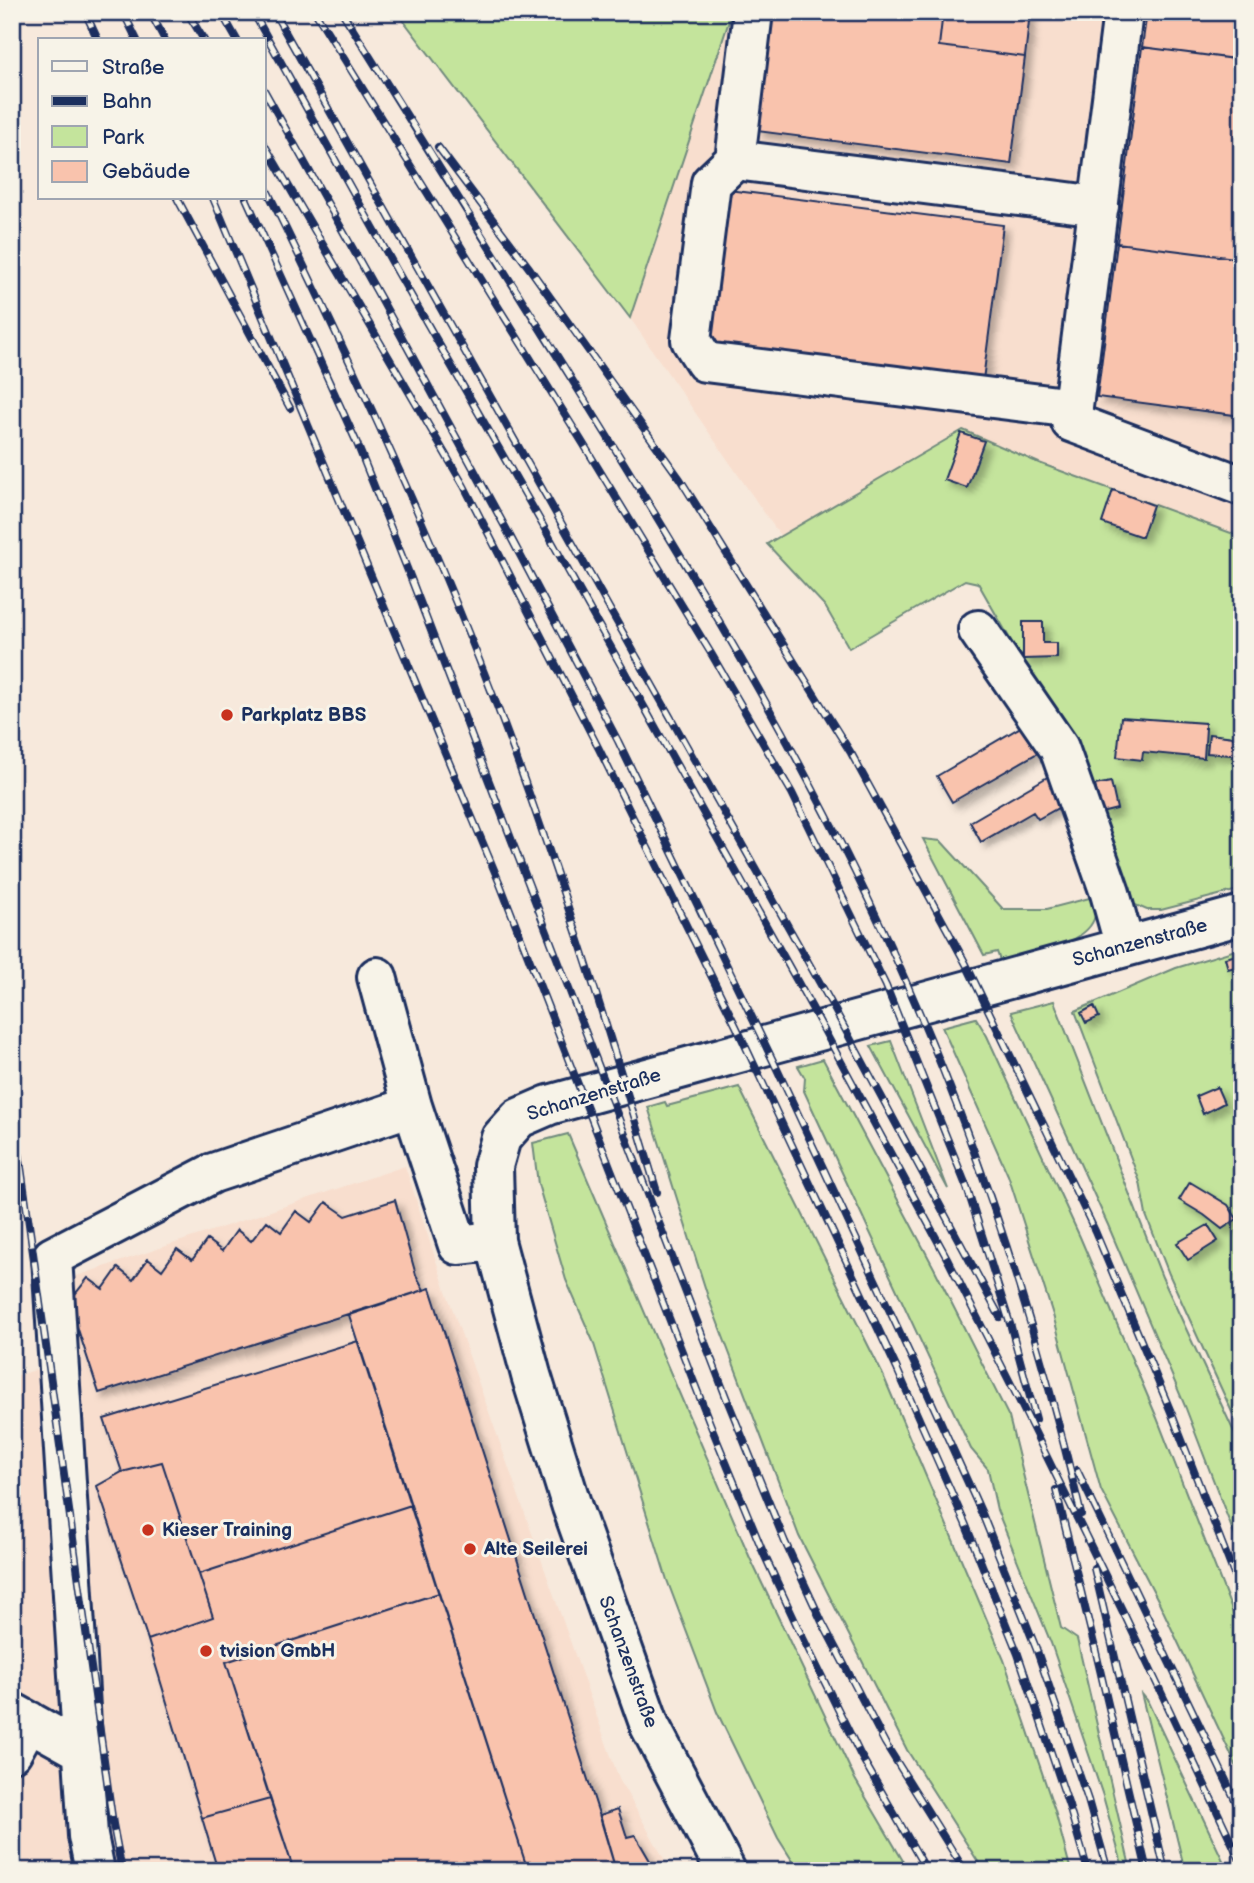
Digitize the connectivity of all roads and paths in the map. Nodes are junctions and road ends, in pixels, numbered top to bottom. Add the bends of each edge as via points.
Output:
1 (753, 12) edge
2 (1123, 12) edge
3 (735, 160) junction
4 (1098, 206) junction
5 (1073, 408) junction
6 (1242, 486) edge
7 (978, 630) dead end
8 (1242, 915) edge
9 (1125, 947) junction
10 (377, 977) dead end
11 (412, 1106) junction
12 (495, 1241) junction
13 (18, 1729) edge
14 (82, 1751) junction
15 (93, 1870) edge
16 (726, 1871) edge

1 - 3 street
2 - 4 street
3 - 4 street
3 - 5 street via 711,183 691,340 705,362
4 - 5 street
5 - 6 street via 1071,422
7 - 9 street via 1059,748
8 - 9 street, Schanzenstraße
9 - 12 street, Schanzenstraße via 549,1105 519,1118 501,1139 493,1166
10 - 11 street
11 - 12 street via 458,1245
11 - 14 street via 213,1173 52,1258
12 - 16 street, Schanzenstraße via 572,1507 650,1726
13 - 14 street
14 - 15 street

